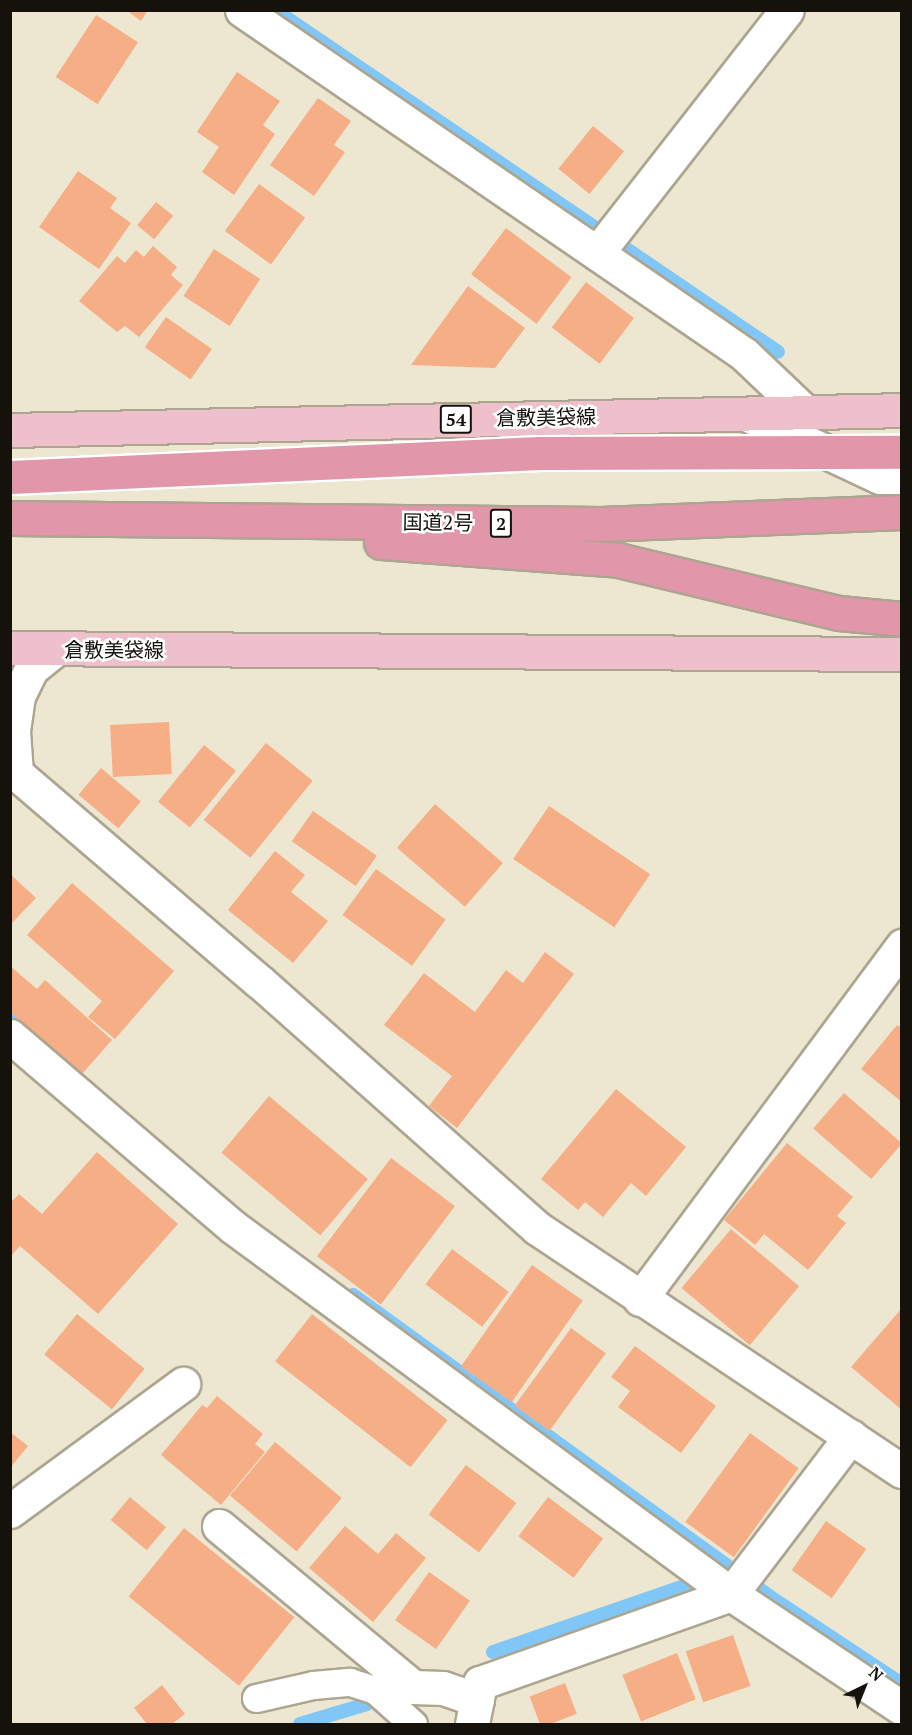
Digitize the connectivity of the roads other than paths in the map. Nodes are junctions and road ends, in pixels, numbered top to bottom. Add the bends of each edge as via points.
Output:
1 (787, 10) edge
2 (263, 16) edge
3 (605, 243) junction
4 (902, 410) edge
5 (806, 413) junction
6 (746, 414) junction
7 (10, 430) edge
8 (902, 452) edge
9 (10, 477) edge
10 (902, 477) edge
11 (902, 512) edge
12 (10, 518) edge
13 (101, 519) junction
14 (902, 619) edge
15 (10, 648) edge
16 (56, 649) junction
17 (902, 654) edge
18 (13, 770) edge
19 (902, 946) edge
20 (10, 1036) edge
21 (640, 1299) junction
22 (183, 1384) dead end
23 (851, 1436) junction
24 (902, 1471) edge
25 (10, 1511) edge
26 (219, 1526) dead end
27 (738, 1584) junction
28 (399, 1693) junction
29 (256, 1698) dead end
30 (902, 1708) edge
31 (474, 1712) edge
32 (413, 1725) edge

1 - 3 street
2 - 3 street
3 - 5 street via 744,354
4 - 5 main road, 倉敷美袋線 / 54
5 - 6 main road, 倉敷美袋線 / 54
6 - 7 main road, 倉敷美袋線 / 54
6 - 10 street via 880,477
8 - 9 highway, bridge via 539,453
11 - 13 highway, 国道2号 / 2 via 601,524
12 - 13 highway, 国道2号 / 2
13 - 14 highway via 618,560 839,613
15 - 16 main road, 倉敷美袋線
16 - 17 main road, 倉敷美袋線
16 - 18 street via 31,669 18,696
18 - 21 street via 537,1228
19 - 21 street
20 - 27 street via 233,1227
21 - 23 street
22 - 25 street
23 - 24 street
23 - 27 street
26 - 28 street
27 - 30 street
27 - 31 street via 480,1683
28 - 29 lane via 350,1682 313,1685
28 - 31 street via 443,1688
28 - 32 lane

